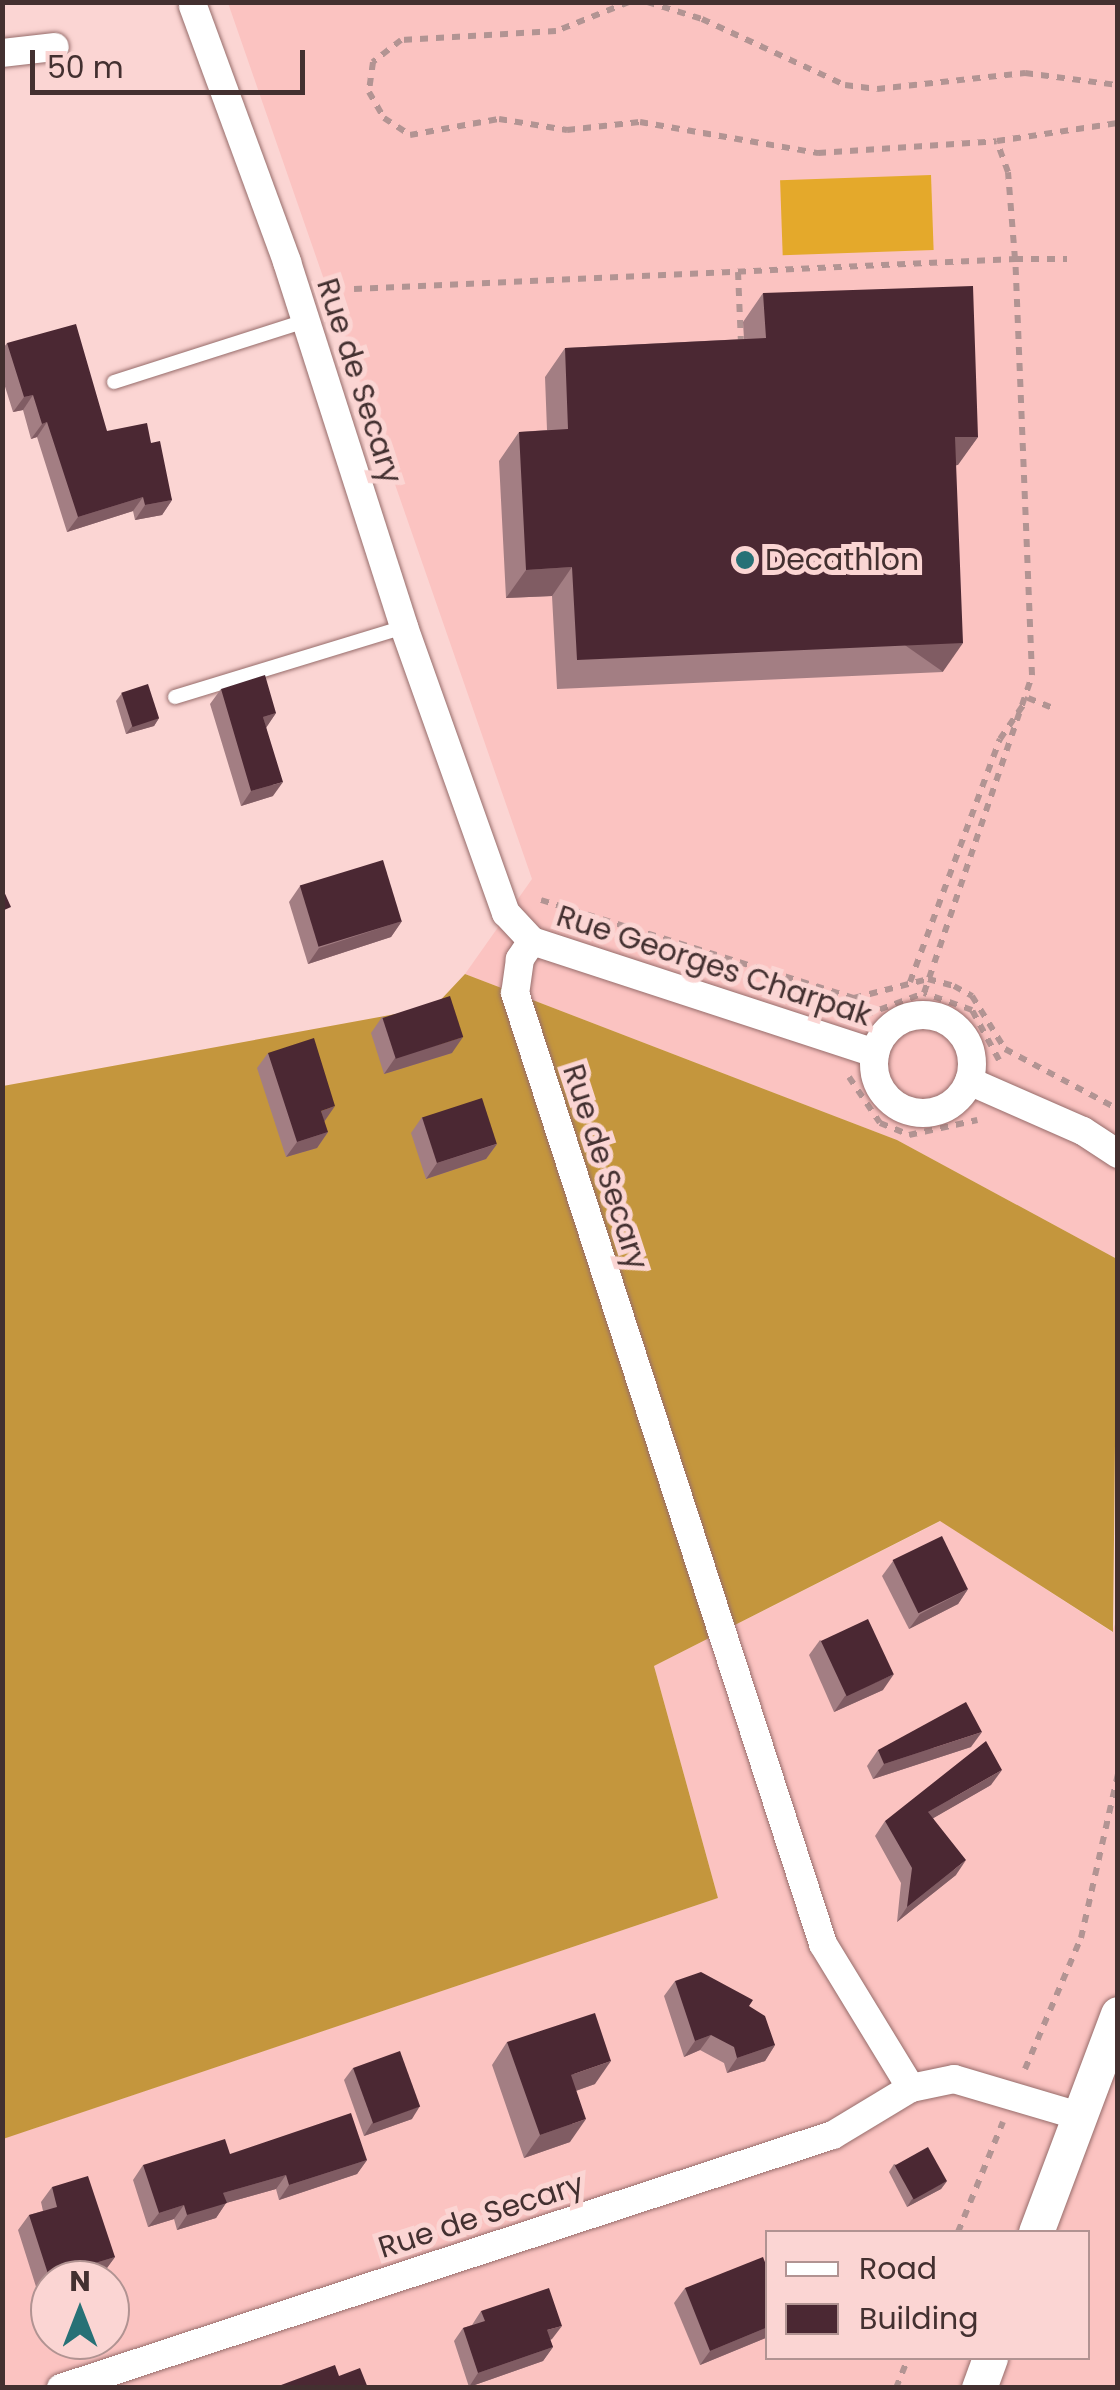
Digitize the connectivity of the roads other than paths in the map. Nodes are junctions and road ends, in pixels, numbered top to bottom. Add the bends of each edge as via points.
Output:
1 (193, 6) dead end
2 (55, 47) dead end
3 (2, 53) edge
4 (305, 321) junction
5 (114, 382) dead end
6 (404, 627) junction
7 (174, 697) dead end
8 (532, 941) junction
9 (875, 1053) junction
10 (969, 1080) junction
11 (1118, 1154) edge
12 (1118, 2014) edge
13 (911, 2088) junction
14 (1080, 2116) junction
15 (1037, 2230) edge
16 (989, 2360) edge
17 (62, 2388) edge
18 (979, 2388) edge

1 - 4 street, Rue de Secary
2 - 3 street
4 - 5 lane
4 - 6 street, Rue de Secary
6 - 7 lane
6 - 8 street, Rue de Secary via 491,881 506,913
8 - 9 street, Rue Georges Charpak
8 - 13 street, Rue de Secary via 520,959 515,993 823,1944
9 - 10 street, Rue Georges Charpak via 879,1085 901,1108 934,1112
9 - 10 street, Rue Georges Charpak via 889,1028 930,1015 965,1039
10 - 11 street via 1083,1130
12 - 14 street
13 - 14 street, Rue de Secary via 954,2079
13 - 17 street, Rue de Secary via 832,2134
14 - 15 street
16 - 18 street

